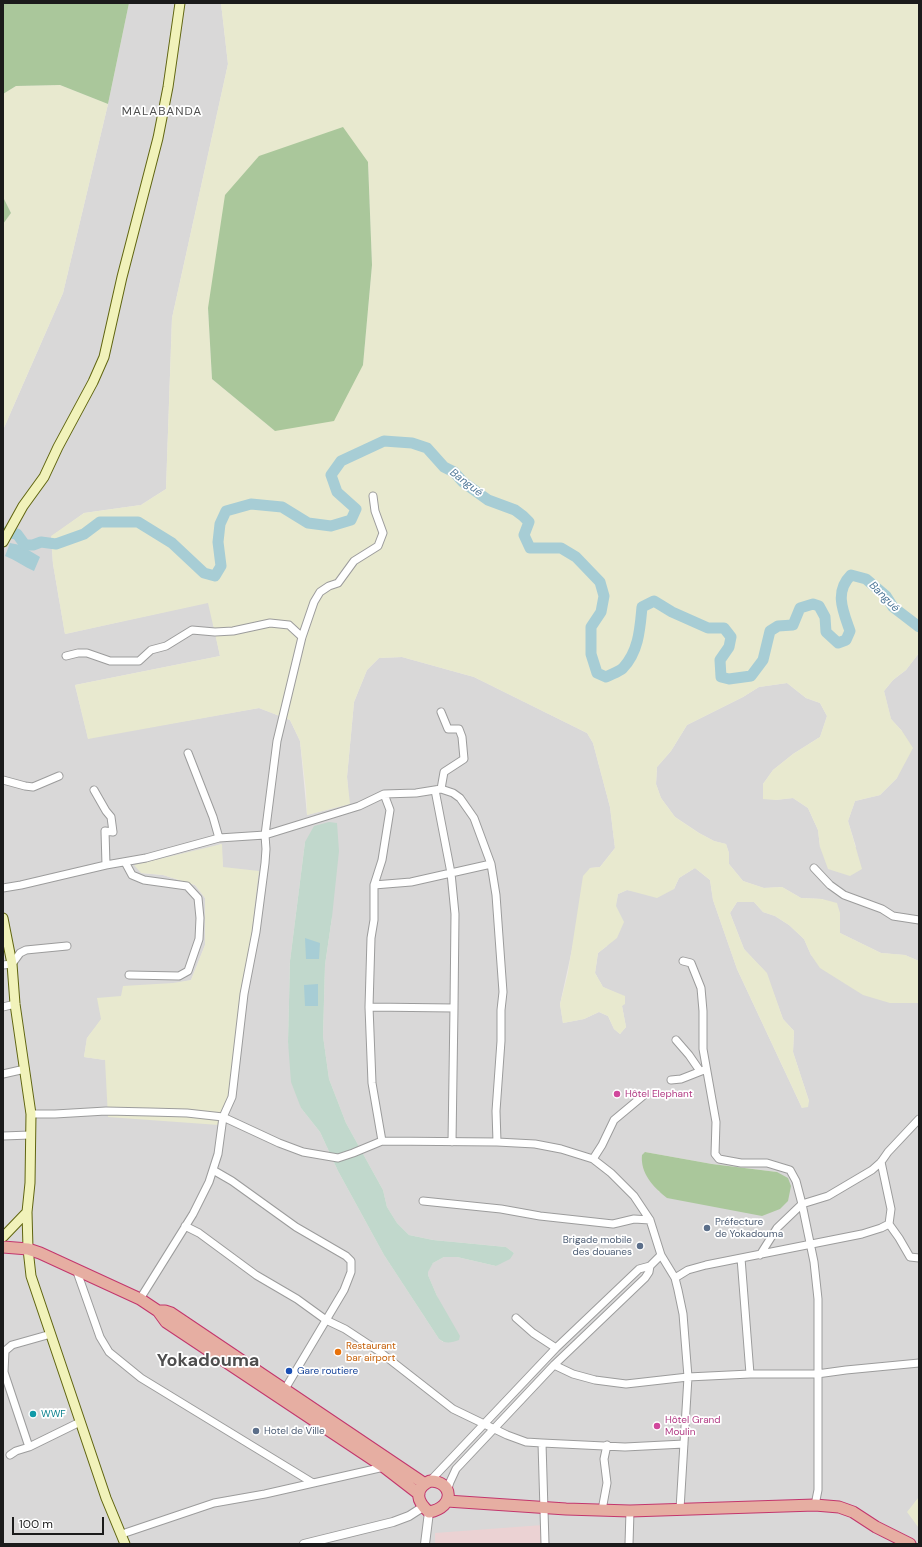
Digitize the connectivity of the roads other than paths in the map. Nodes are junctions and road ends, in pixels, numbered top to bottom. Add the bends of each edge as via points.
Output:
1 (180, 3) edge
2 (373, 496) dead end
3 (3, 542) edge
4 (302, 637) junction
5 (66, 656) dead end
6 (441, 712) dead end
7 (188, 753) dead end
8 (59, 776) dead end
9 (3, 780) edge
10 (438, 789) junction
11 (94, 790) dead end
12 (384, 794) junction
13 (265, 835) junction
14 (219, 838) junction
15 (125, 862) junction
16 (491, 864) junction
17 (106, 865) junction
18 (814, 868) dead end
19 (451, 873) junction
20 (374, 885) junction
21 (3, 888) edge
22 (3, 918) edge
23 (919, 920) edge
24 (67, 946) dead end
25 (683, 961) dead end
26 (7, 964) edge
27 (129, 975) dead end
28 (15, 1004) junction
29 (3, 1007) edge
30 (369, 1007) junction
31 (454, 1008) junction
32 (676, 1040) dead end
33 (25, 1069) junction
34 (703, 1070) junction
35 (3, 1074) edge
36 (671, 1080) dead end
37 (644, 1095) dead end
38 (31, 1114) junction
39 (223, 1117) junction
40 (919, 1119) edge
41 (30, 1135) junction
42 (3, 1136) edge
43 (382, 1141) junction
44 (452, 1142) junction
45 (497, 1142) junction
46 (592, 1159) junction
47 (881, 1162) junction
48 (213, 1170) junction
49 (423, 1201) dead end
50 (802, 1204) junction
51 (27, 1212) junction
52 (650, 1220) junction
53 (889, 1224) junction
54 (185, 1226) junction
55 (3, 1237) edge
56 (811, 1245) junction
57 (3, 1247) edge
58 (28, 1249) junction
59 (661, 1255) junction
60 (760, 1255) junction
61 (741, 1258) junction
62 (919, 1258) edge
63 (650, 1266) junction
64 (76, 1269) junction
65 (675, 1278) junction
66 (140, 1299) junction
67 (158, 1311) junction
68 (516, 1318) dead end
69 (326, 1320) junction
70 (51, 1334) junction
71 (556, 1348) junction
72 (919, 1363) edge
73 (554, 1366) junction
74 (750, 1374) junction
75 (817, 1374) junction
76 (688, 1377) junction
77 (285, 1389) junction
78 (80, 1422) junction
79 (485, 1424) junction
80 (494, 1428) junction
81 (542, 1443) junction
82 (684, 1444) junction
83 (607, 1445) junction
84 (29, 1447) junction
85 (10, 1456) dead end
86 (384, 1467) junction
87 (313, 1483) junction
88 (427, 1483) junction
89 (418, 1494) junction
90 (447, 1497) junction
91 (815, 1505) junction
92 (544, 1508) junction
93 (680, 1508) junction
94 (426, 1509) junction
95 (602, 1510) junction
96 (630, 1511) junction
97 (122, 1534) junction
98 (125, 1544) edge
99 (304, 1544) edge
100 (425, 1544) edge
101 (545, 1544) edge
102 (629, 1544) edge
103 (910, 1544) edge

1 - 3 main road via 177,35 158,138 104,357 44,477 22,506
2 - 4 street via 383,533 378,546 354,561 338,583 320,592
4 - 5 street via 289,625 270,623 233,631 192,630 166,646 151,650 139,661 110,661 87,653
4 - 13 street via 277,741
6 - 10 street via 448,729 459,729 464,759 444,772
7 - 14 street
8 - 9 street via 33,787
10 - 12 street
10 - 16 street via 460,798 469,808
10 - 19 street
11 - 17 street via 111,817 112,832 105,831
12 - 13 street via 359,806
12 - 20 street via 390,810 382,860
13 - 14 street
13 - 39 street via 265,863 242,1008 232,1097
14 - 15 street
15 - 17 street
15 - 27 street via 132,875 144,880 187,886 198,898 200,918 199,939 188,971 178,976
16 - 19 street
16 - 45 street via 503,987 496,1111
17 - 21 street
18 - 23 street via 844,895 882,909 893,916
19 - 20 street via 410,882
19 - 31 street via 455,914
20 - 30 street
22 - 26 main road
24 - 26 street via 26,950
25 - 34 street via 691,963 701,988
26 - 28 main road
28 - 29 street
28 - 33 main road
30 - 31 street
30 - 43 street via 372,1083
31 - 44 street
32 - 34 street
33 - 35 street
33 - 38 main road
34 - 36 street
34 - 50 street via 716,1122 715,1154 719,1159 741,1163 767,1163 790,1170
37 - 46 street via 614,1120
38 - 39 street via 106,1111 187,1113
38 - 41 main road
39 - 43 street via 279,1143 322,1156 338,1158
39 - 48 street
40 - 47 street
41 - 42 street
41 - 51 main road
43 - 44 street
44 - 45 street
45 - 46 street via 535,1144
46 - 52 street via 611,1173 634,1196
47 - 50 street via 828,1196
47 - 53 street via 891,1209
48 - 54 street via 201,1199
48 - 69 street via 296,1227 352,1261 344,1290
49 - 52 street via 613,1224 634,1219
50 - 56 street
50 - 60 street via 777,1228
51 - 55 main road
51 - 58 main road
52 - 59 street
53 - 56 street via 862,1234
53 - 62 street via 910,1257
54 - 66 street
54 - 69 street
56 - 60 street
56 - 75 street via 818,1299
57 - 58 highway
58 - 64 highway
58 - 70 main road via 31,1276
59 - 63 street
59 - 65 street
60 - 61 street
61 - 65 street via 694,1268
61 - 74 street
63 - 71 street via 638,1269
63 - 73 street via 645,1278
64 - 66 highway
64 - 87 street via 100,1337 109,1352 141,1378
65 - 76 street via 682,1314
66 - 67 highway
67 - 77 highway via 171,1313
67 - 86 highway via 166,1322
68 - 71 street
69 - 77 street
69 - 79 street via 380,1352 453,1409
70 - 78 main road
70 - 84 street via 12,1345 5,1351 4,1372
71 - 79 street
72 - 75 street
73 - 76 street via 595,1380 626,1384
73 - 80 street
74 - 75 street
74 - 76 street
75 - 91 street via 818,1490
76 - 82 street
77 - 88 highway
78 - 84 street
78 - 97 main road via 106,1498
79 - 80 street
79 - 88 street
80 - 81 street via 507,1436 526,1442
80 - 90 street via 456,1469
81 - 83 street
81 - 92 street
82 - 83 street
82 - 93 street
83 - 95 street via 604,1459 607,1483
84 - 85 street
86 - 87 street
86 - 89 highway
87 - 97 street via 214,1503
88 - 89 highway
88 - 90 highway via 441,1483 445,1487
89 - 94 highway via 419,1501
90 - 92 highway
90 - 94 highway via 443,1507 437,1510
91 - 93 highway
91 - 103 highway via 839,1507 853,1512
92 - 95 highway
92 - 101 street
93 - 96 highway
94 - 99 street via 393,1522
94 - 100 street
95 - 96 highway
96 - 102 street
97 - 98 main road

